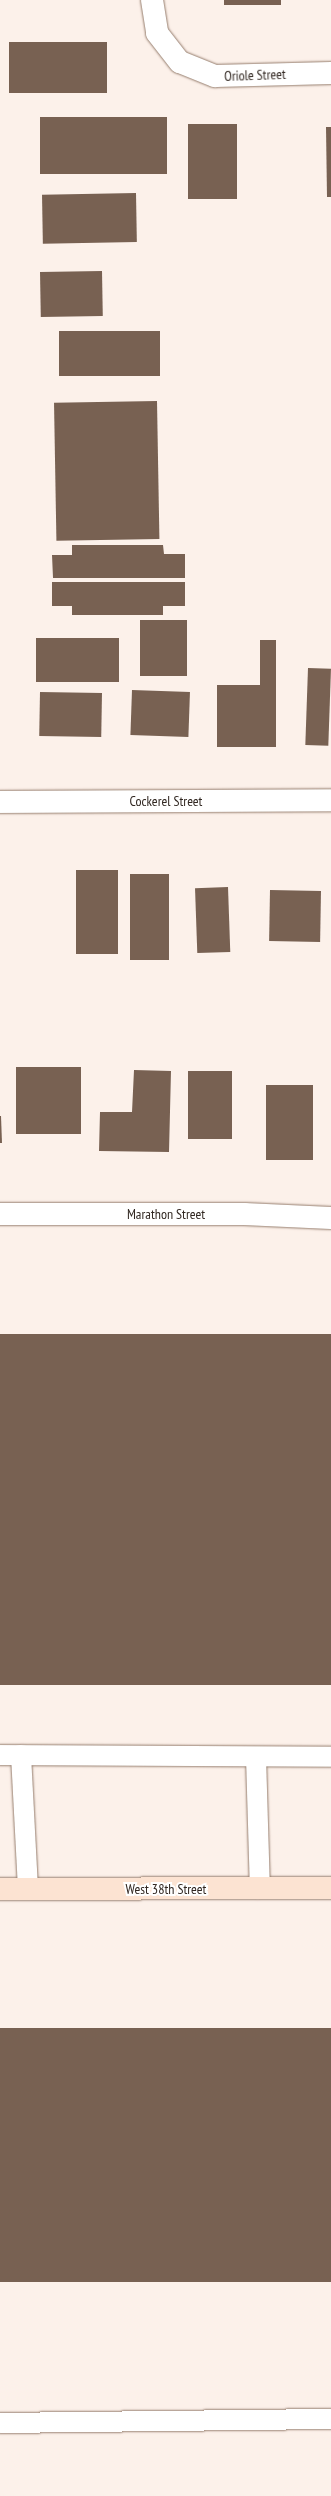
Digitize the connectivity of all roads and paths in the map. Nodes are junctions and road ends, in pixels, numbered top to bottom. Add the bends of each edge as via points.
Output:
1 (152, 0) edge
2 (331, 73) edge
3 (331, 800) edge
4 (0, 802) edge
5 (0, 1214) edge
6 (331, 1218) edge
7 (0, 1754) edge
8 (21, 1755) junction
9 (256, 1757) junction
10 (331, 1757) edge
11 (331, 1888) edge
12 (0, 1889) edge
13 (28, 1889) junction
14 (260, 1889) junction
15 (331, 2419) edge
16 (0, 2423) edge

1 - 2 street, Oriole Street via 157,33 180,62 215,76
3 - 4 street, Cockerel Street
5 - 6 street, Marathon Street via 244,1214
7 - 8 lane
8 - 9 lane
8 - 13 lane
9 - 10 lane
9 - 14 lane
11 - 14 street, West 38th Street
12 - 13 street, West 38th Street
13 - 14 street, West 38th Street
15 - 16 lane

